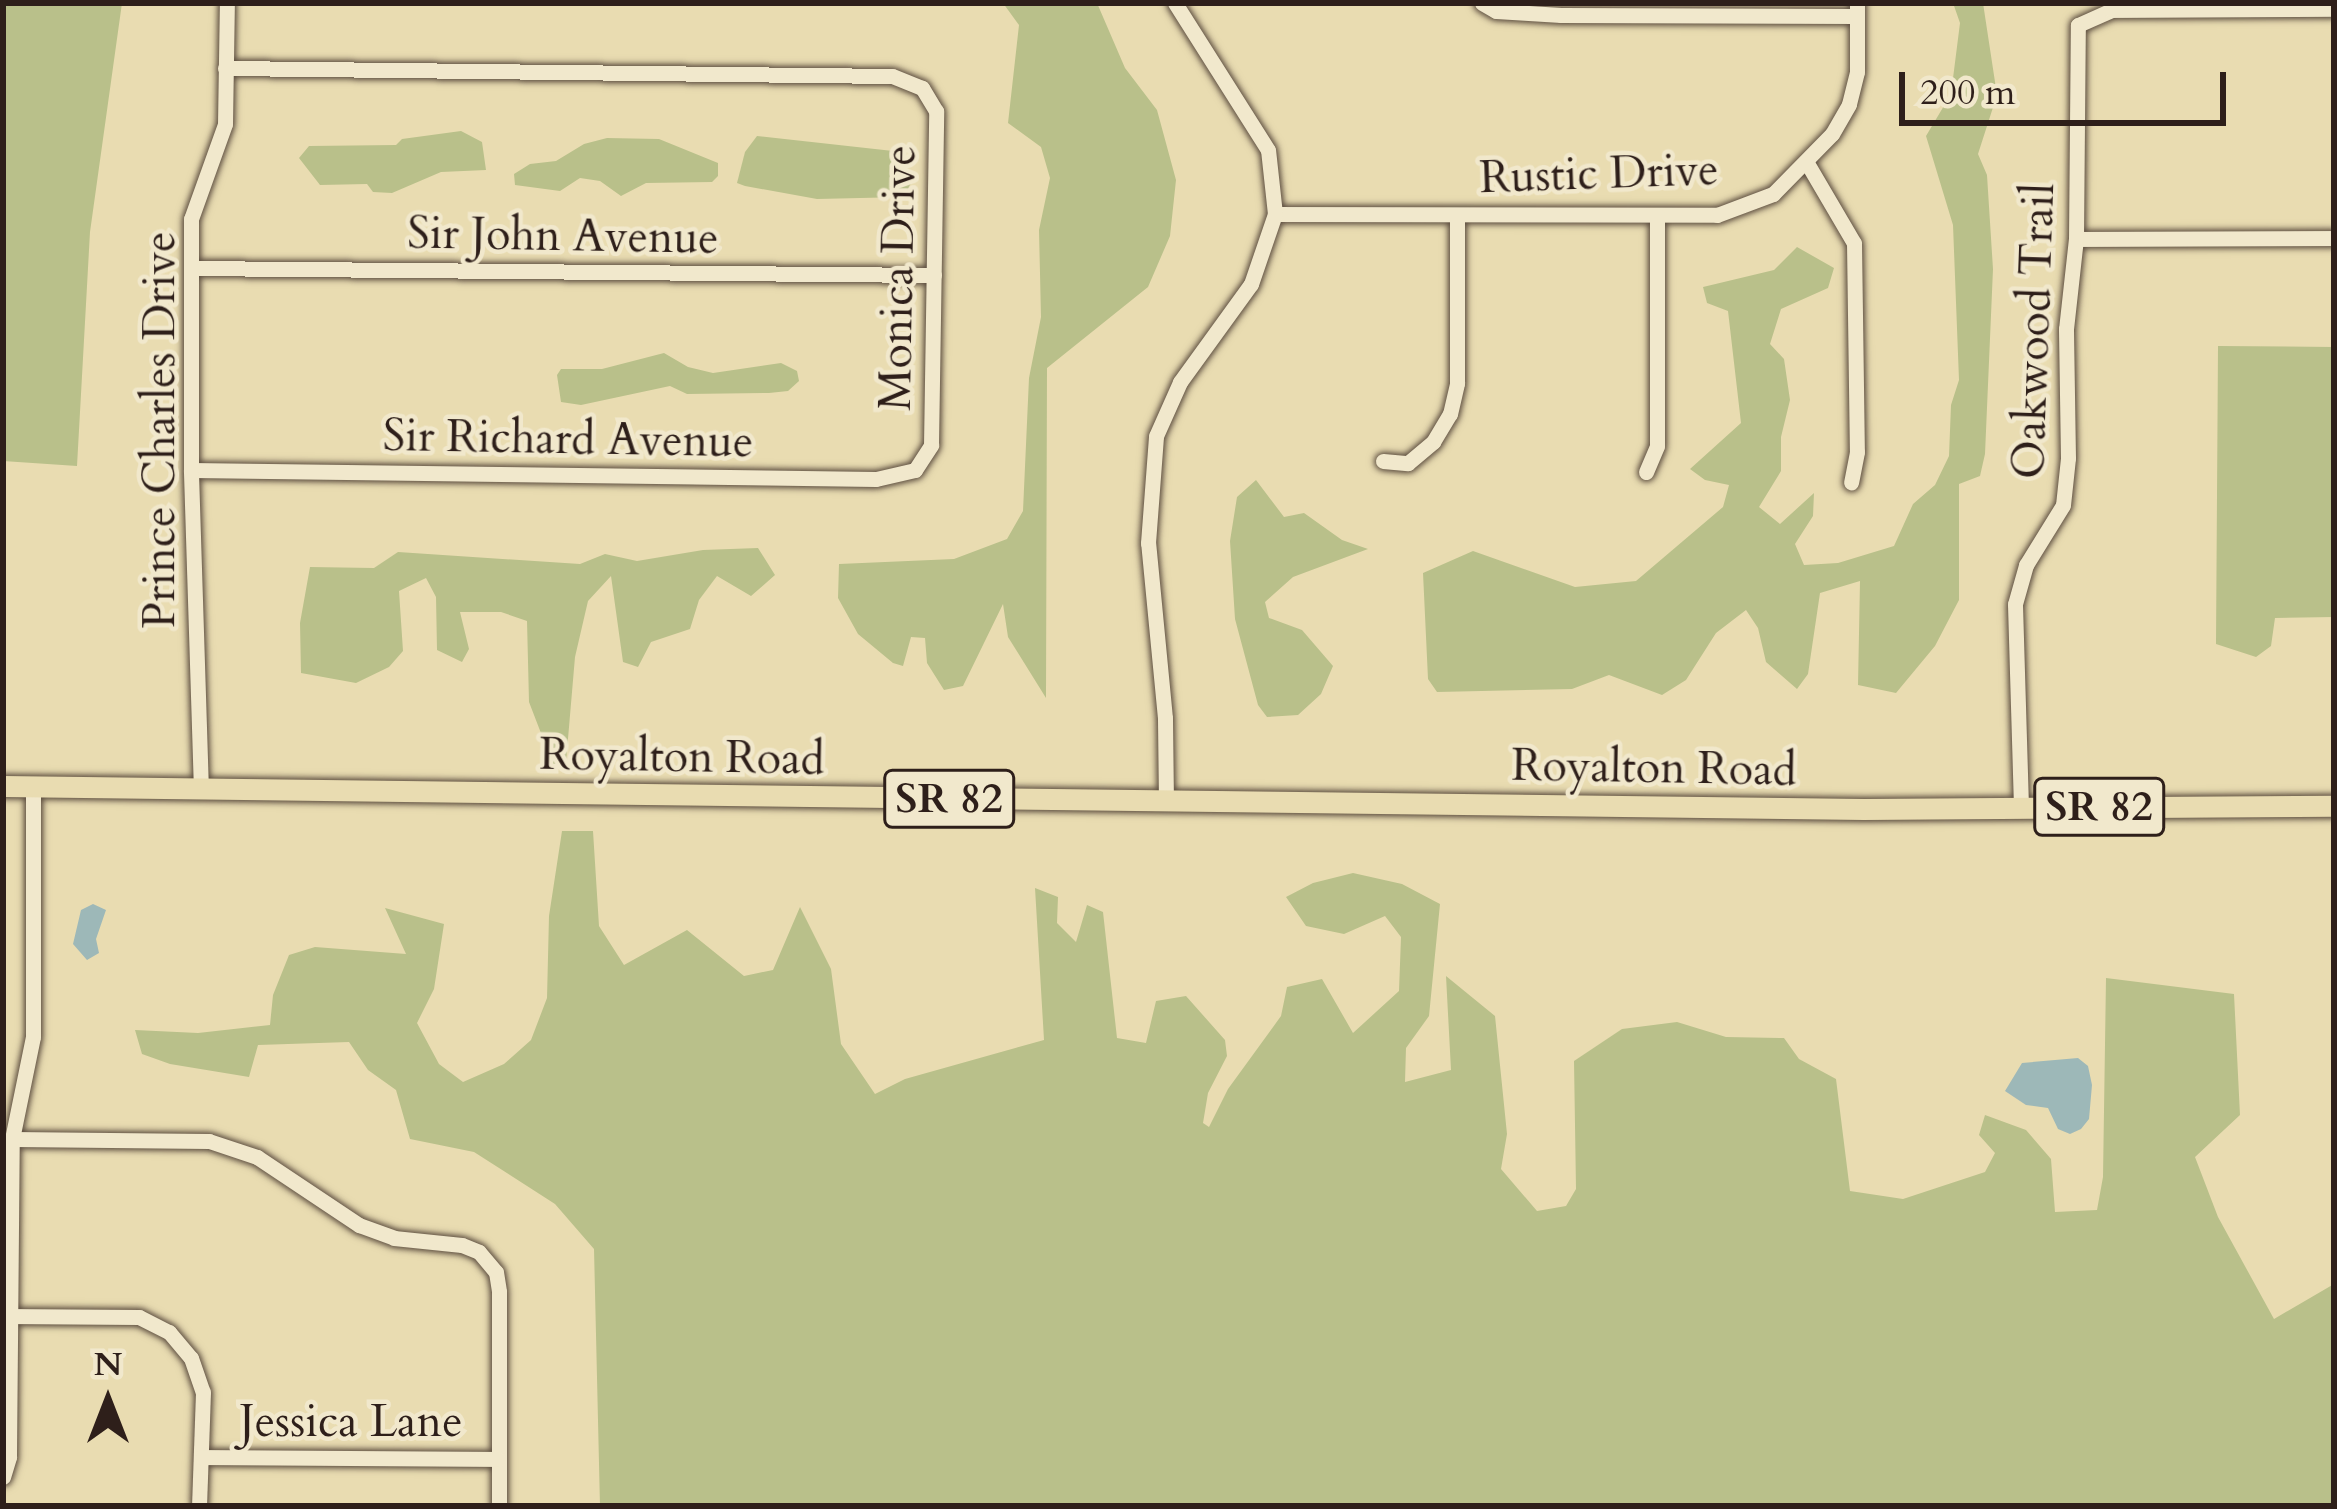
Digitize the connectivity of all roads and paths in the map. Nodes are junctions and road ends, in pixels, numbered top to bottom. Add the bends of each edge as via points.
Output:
1 (227, 3) edge
2 (1175, 3) edge
3 (1482, 3) edge
4 (1857, 9) edge
5 (2334, 9) edge
6 (225, 68) junction
7 (1807, 163) junction
8 (1276, 214) junction
9 (1457, 215) junction
10 (1657, 215) junction
11 (2334, 238) edge
12 (2075, 239) junction
13 (191, 268) junction
14 (934, 275) junction
15 (932, 445) joint
16 (1383, 461) dead end
17 (190, 470) junction
18 (1646, 472) dead end
19 (1851, 482) dead end
20 (3, 786) edge
21 (34, 786) junction
22 (201, 791) junction
23 (1166, 802) junction
24 (2334, 806) edge
25 (2021, 807) junction
26 (12, 1139) junction
27 (6, 1317) edge
28 (203, 1457) junction
29 (498, 1459) junction
30 (3, 1478) edge
31 (199, 1506) edge
32 (499, 1506) edge

1 - 6 street, Prince Charles Drive
2 - 8 street via 1268,149
3 - 4 street via 1561,15
4 - 7 street, Rustic Drive via 1849,104
5 - 12 street, Oakwood Trail via 2111,10 2078,25
6 - 13 street, Prince Charles Drive via 225,124 190,219
6 - 14 street, Monica Drive via 892,76 922,88 936,111
7 - 10 street, Rustic Drive via 1773,194 1717,215
7 - 19 street via 1854,243
8 - 9 street, Rustic Drive
8 - 23 street via 1251,284 1180,382 1156,436 1148,543
9 - 10 street, Rustic Drive
9 - 16 street via 1450,414 1408,463
10 - 18 street via 1657,446
11 - 12 street
12 - 25 street, Oakwood Trail via 2063,505 2026,565 2015,604
13 - 14 street, Sir John Avenue
13 - 17 street, Prince Charles Drive
14 - 15 street, Monica Drive
15 - 17 street, Sir Richard Avenue via 915,470 876,478
17 - 22 street, Prince Charles Drive
20 - 21 main road, Royalton Road / SR 82
21 - 22 main road, Royalton Road / SR 82
21 - 26 street via 34,1036
22 - 23 main road, Royalton Road / SR 82
23 - 25 main road, Royalton Road / SR 82
24 - 25 main road, SR 82
26 - 27 street
26 - 29 street via 209,1141 257,1156 359,1225 479,1252 496,1271 499,1292
27 - 28 street via 139,1317 169,1332 203,1392
27 - 30 street
28 - 29 street, Jessica Lane
28 - 31 street
29 - 32 street

